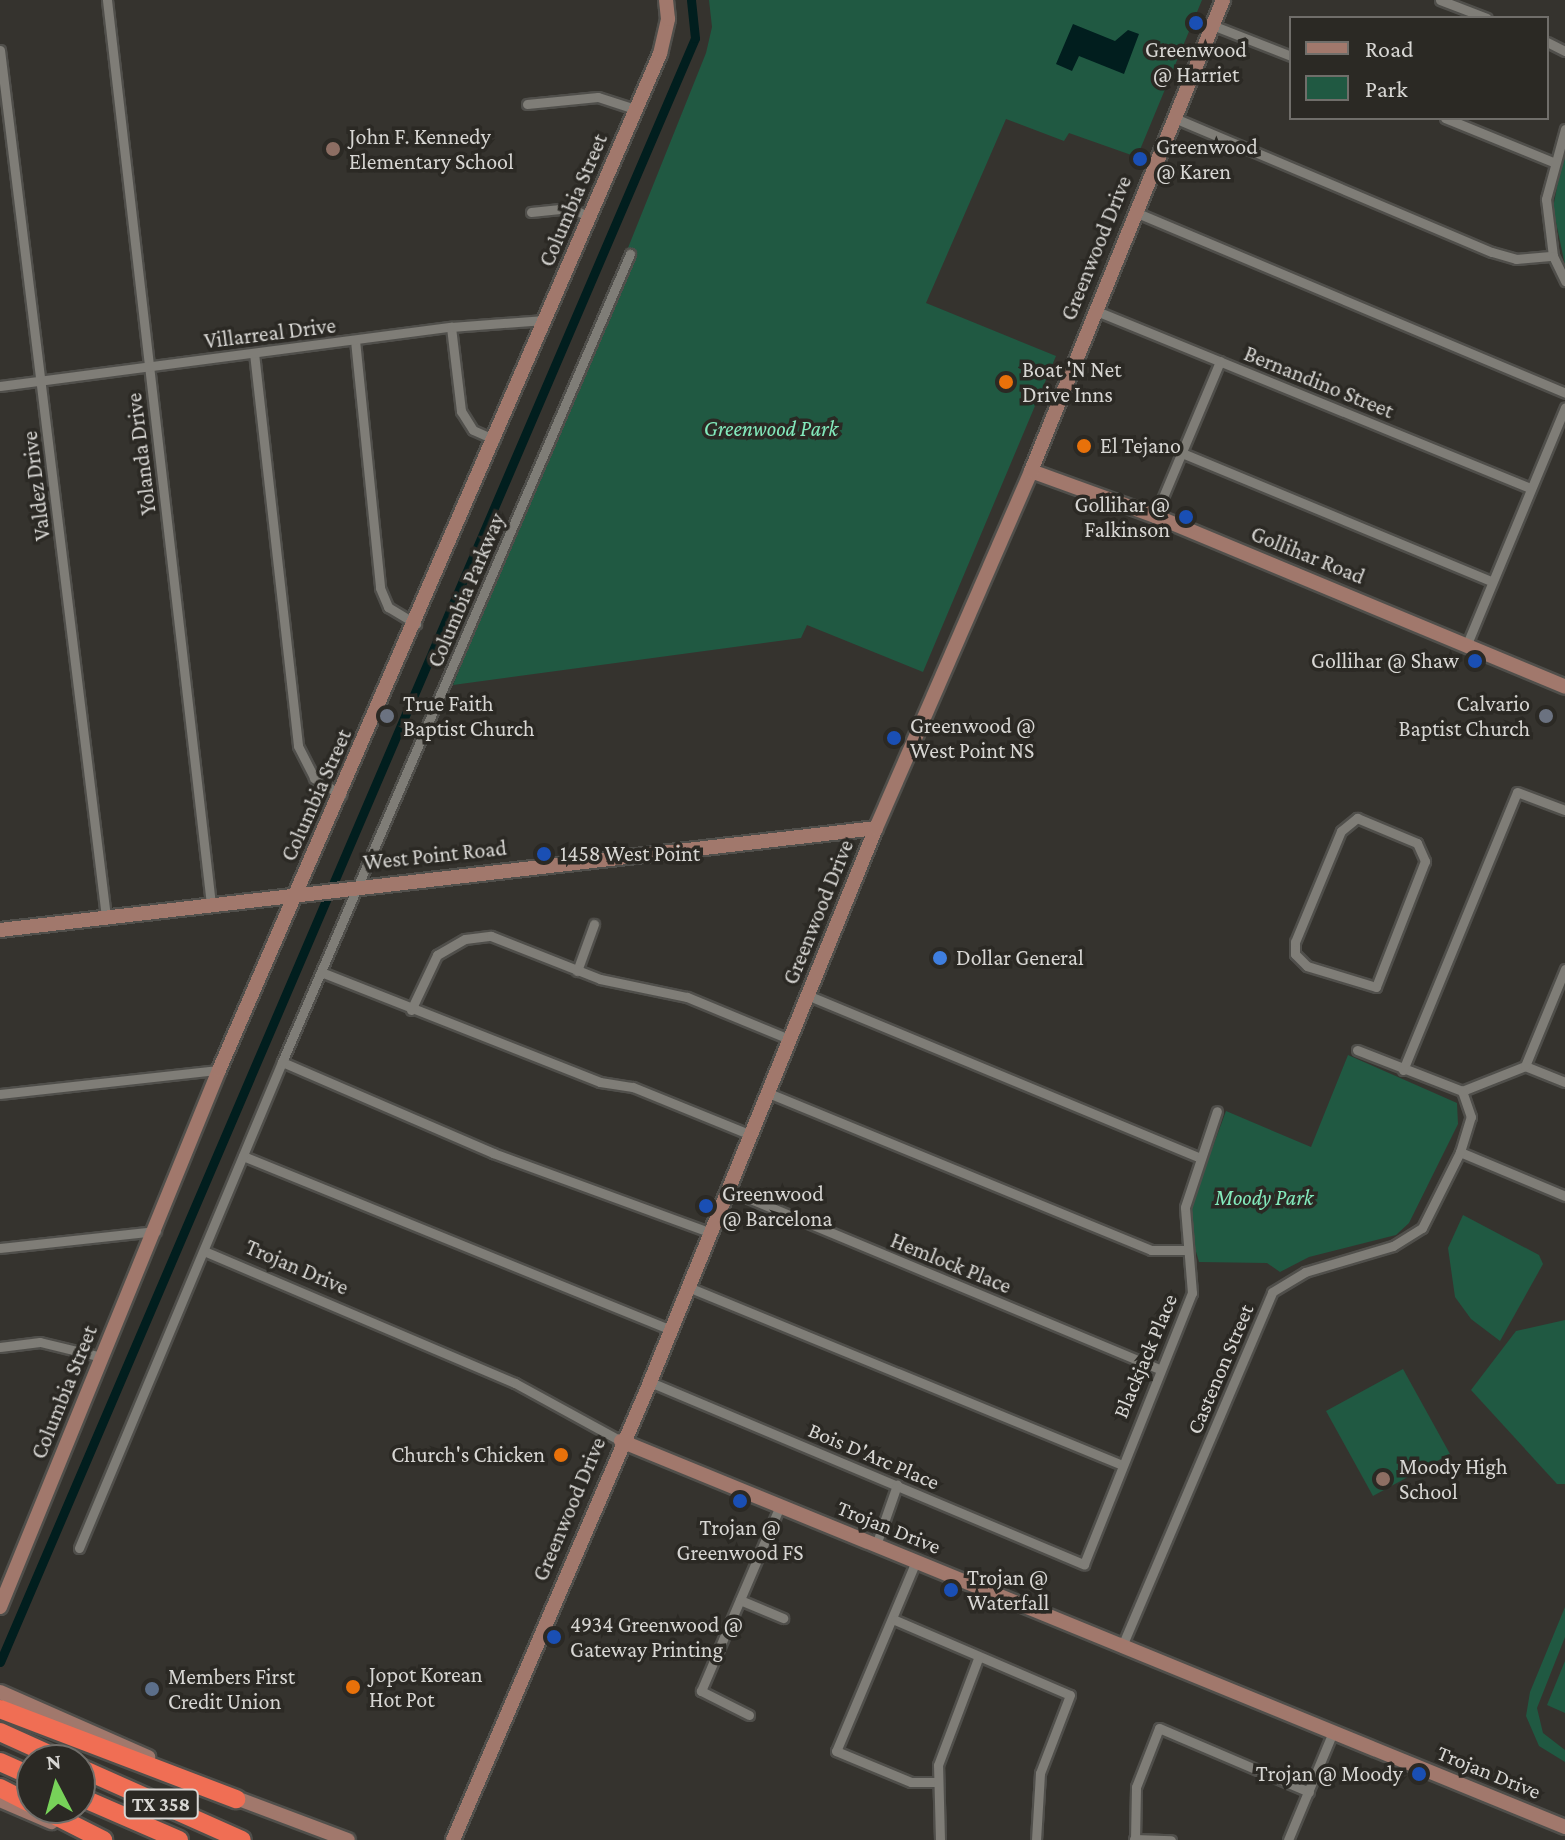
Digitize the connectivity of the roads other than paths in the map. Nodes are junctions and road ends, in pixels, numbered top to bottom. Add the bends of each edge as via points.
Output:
1 (107, 0) edge
2 (666, 0) edge
3 (1223, 0) edge
4 (1440, 0) edge
5 (1482, 16) edge
6 (1212, 25) junction
7 (0, 50) edge
8 (1289, 55) edge
9 (3, 102) edge
10 (527, 104) dead end
11 (636, 109) junction
12 (1172, 117) junction
13 (1450, 120) edge
14 (1565, 129) edge
15 (1553, 162) junction
16 (531, 212) dead end
17 (1135, 212) junction
18 (590, 217) junction
19 (630, 254) dead end
20 (1553, 256) junction
21 (1565, 281) edge
22 (1094, 310) junction
23 (545, 320) junction
24 (451, 327) junction
25 (355, 340) junction
26 (254, 353) junction
27 (1220, 361) junction
28 (150, 367) junction
29 (41, 381) junction
30 (0, 386) edge
31 (1565, 393) edge
32 (1565, 407) edge
33 (495, 440) junction
34 (1182, 453) junction
35 (1031, 471) junction
36 (1530, 488) junction
37 (1155, 516) junction
38 (1491, 581) junction
39 (416, 624) junction
40 (1467, 644) junction
41 (1564, 684) edge
42 (341, 795) junction
43 (1565, 810) edge
44 (876, 828) junction
45 (352, 887) junction
46 (302, 893) junction
47 (211, 904) junction
48 (106, 917) junction
49 (0, 920) edge
50 (594, 924) dead end
51 (0, 930) edge
52 (1565, 969) edge
53 (577, 971) junction
54 (321, 972) junction
55 (1376, 987) joint
56 (807, 995) junction
57 (411, 1010) junction
58 (789, 1039) junction
59 (1357, 1050) dead end
60 (282, 1062) junction
61 (1525, 1066) junction
62 (219, 1070) junction
63 (1403, 1070) junction
64 (1565, 1082) edge
65 (1462, 1091) junction
66 (766, 1092) junction
67 (0, 1094) edge
68 (1217, 1111) dead end
69 (749, 1134) junction
70 (1460, 1152) junction
71 (243, 1156) junction
72 (1198, 1157) junction
73 (729, 1190) junction
74 (1565, 1196) edge
75 (157, 1231) junction
76 (709, 1232) junction
77 (0, 1248) edge
78 (1186, 1250) junction
79 (204, 1251) junction
80 (688, 1287) junction
81 (671, 1330) junction
82 (0, 1347) edge
83 (102, 1357) junction
84 (1160, 1369) junction
85 (650, 1382) junction
86 (621, 1441) junction
87 (1120, 1464) junction
88 (897, 1485) junction
89 (780, 1506) junction
90 (876, 1545) junction
91 (79, 1548) dead end
92 (916, 1561) junction
93 (1084, 1564) joint
94 (740, 1600) junction
95 (0, 1607) edge
96 (783, 1618) dead end
97 (895, 1620) junction
98 (1122, 1646) junction
99 (979, 1656) junction
100 (0, 1692) edge
101 (0, 1709) edge
102 (749, 1715) dead end
103 (0, 1732) edge
104 (1333, 1732) junction
105 (27, 1744) edge
106 (96, 1775) edge
107 (938, 1782) junction
108 (1309, 1792) junction
109 (236, 1799) junction
110 (0, 1800) edge
111 (96, 1804) edge
112 (72, 1824) edge
113 (1565, 1827) edge
114 (1134, 1839) edge
115 (93, 1840) edge
116 (103, 1840) edge
117 (179, 1840) edge
118 (242, 1840) edge
119 (348, 1840) edge
120 (453, 1840) edge
121 (940, 1840) edge
122 (1036, 1840) edge
123 (1171, 1840) edge
124 (1288, 1840) edge

1 - 28 street, Yolanda Drive
2 - 11 street, Columbia Street via 665,38
3 - 6 street, Greenwood Drive
4 - 5 street
6 - 8 street
6 - 12 street, Greenwood Drive
7 - 9 street, Valdez Drive
9 - 29 street, Valdez Drive
10 - 11 street via 598,97
11 - 18 street, Columbia Street
12 - 17 street, Greenwood Drive
12 - 20 street via 1492,252 1516,259
13 - 15 street
14 - 15 street
15 - 20 street via 1546,199
16 - 18 street via 570,208
17 - 22 street, Greenwood Drive
17 - 31 street
18 - 23 street, Columbia Street
19 - 45 street, Columbia Parkway
20 - 21 street
22 - 27 street, Bernandino Street
22 - 35 street, Greenwood Drive
23 - 24 street, Villarreal Drive
23 - 33 street, Columbia Street
24 - 25 street, Villarreal Drive
24 - 33 street via 461,411 473,430
25 - 26 street, Villarreal Drive
25 - 39 street via 380,588 388,607
26 - 28 street, Villarreal Drive
26 - 42 street via 298,746 314,778
27 - 34 street
27 - 36 street, Bernandino Street
28 - 29 street, Villarreal Drive
28 - 47 street, Yolanda Drive
29 - 30 street, Villarreal Drive
29 - 48 street, Valdez Drive
32 - 36 street
33 - 39 street, Columbia Street
34 - 37 street
34 - 38 street
35 - 37 street, Gollihar Road
35 - 44 street, Greenwood Drive
36 - 38 street
37 - 40 street, Gollihar Road
38 - 40 street
39 - 42 street, Columbia Street
40 - 41 street, Gollihar Road
42 - 46 street, Columbia Street
43 - 63 street via 1517,792
44 - 45 street, West Point Road
44 - 56 street, Greenwood Drive
45 - 46 street, West Point Road
45 - 54 street, Columbia Parkway
46 - 47 street, West Point Road
46 - 62 street, Columbia Street
47 - 48 street, West Point Road
48 - 51 street, West Point Road
49 - 51 street
50 - 53 street
52 - 61 street
53 - 57 street via 502,939 476,936 437,955
53 - 58 street via 687,997
54 - 57 street
54 - 60 street, Columbia Parkway
55 - 55 street via 1307,966 1295,954 1295,942 1341,831 1357,818 1417,843 1425,861
56 - 58 street, Greenwood Drive
56 - 72 street
57 - 69 street via 600,1082 633,1087
58 - 66 street, Greenwood Drive
59 - 63 street
60 - 71 street, Columbia Parkway
60 - 76 street via 493,1153
61 - 64 street
61 - 65 street
62 - 67 street
62 - 75 street, Columbia Street
63 - 65 street
65 - 70 street, Castenon Street via 1471,1117
66 - 69 street, Greenwood Drive
66 - 78 street via 1151,1250
68 - 72 street, Blackjack Place
69 - 73 street, Greenwood Drive
70 - 74 street
70 - 98 street, Castenon Street via 1422,1228 1393,1246 1305,1272 1272,1292
71 - 79 street, Columbia Parkway
71 - 81 street
72 - 78 street, Blackjack Place via 1185,1207
73 - 76 street, Greenwood Drive
73 - 84 street, Hemlock Place
75 - 77 street
75 - 83 street, Columbia Street
76 - 80 street, Greenwood Drive
78 - 84 street, Blackjack Place via 1192,1293
79 - 86 street, Trojan Drive via 515,1383
79 - 91 street, Columbia Parkway
80 - 81 street, Greenwood Drive
80 - 87 street
81 - 85 street, Greenwood Drive
82 - 83 street via 40,1342
83 - 95 street, Columbia Street
84 - 87 street, Blackjack Place
85 - 86 street, Greenwood Drive
85 - 88 street, Bois D'Arc Place
86 - 89 street, Trojan Drive
86 - 120 street, Greenwood Drive
87 - 93 street, Blackjack Place
88 - 90 street
88 - 93 street, Bois D'Arc Place
89 - 90 street, Trojan Drive
89 - 94 street
90 - 92 street, Trojan Drive
92 - 97 street
92 - 98 street, Trojan Drive
94 - 96 street
94 - 102 street via 701,1691
97 - 99 street
97 - 107 street via 836,1751 911,1782
98 - 104 street, Trojan Drive
99 - 107 street via 943,1748
99 - 122 street via 1070,1695 1040,1773
100 - 109 street
101 - 109 highway
103 - 105 highway
104 - 108 street
104 - 113 street, Trojan Drive
106 - 118 highway, TX 358
107 - 121 street
108 - 114 street via 1159,1728 1136,1787
108 - 124 street
109 - 119 street
110 - 115 street
111 - 117 highway, TX 358
112 - 116 highway
114 - 123 street

